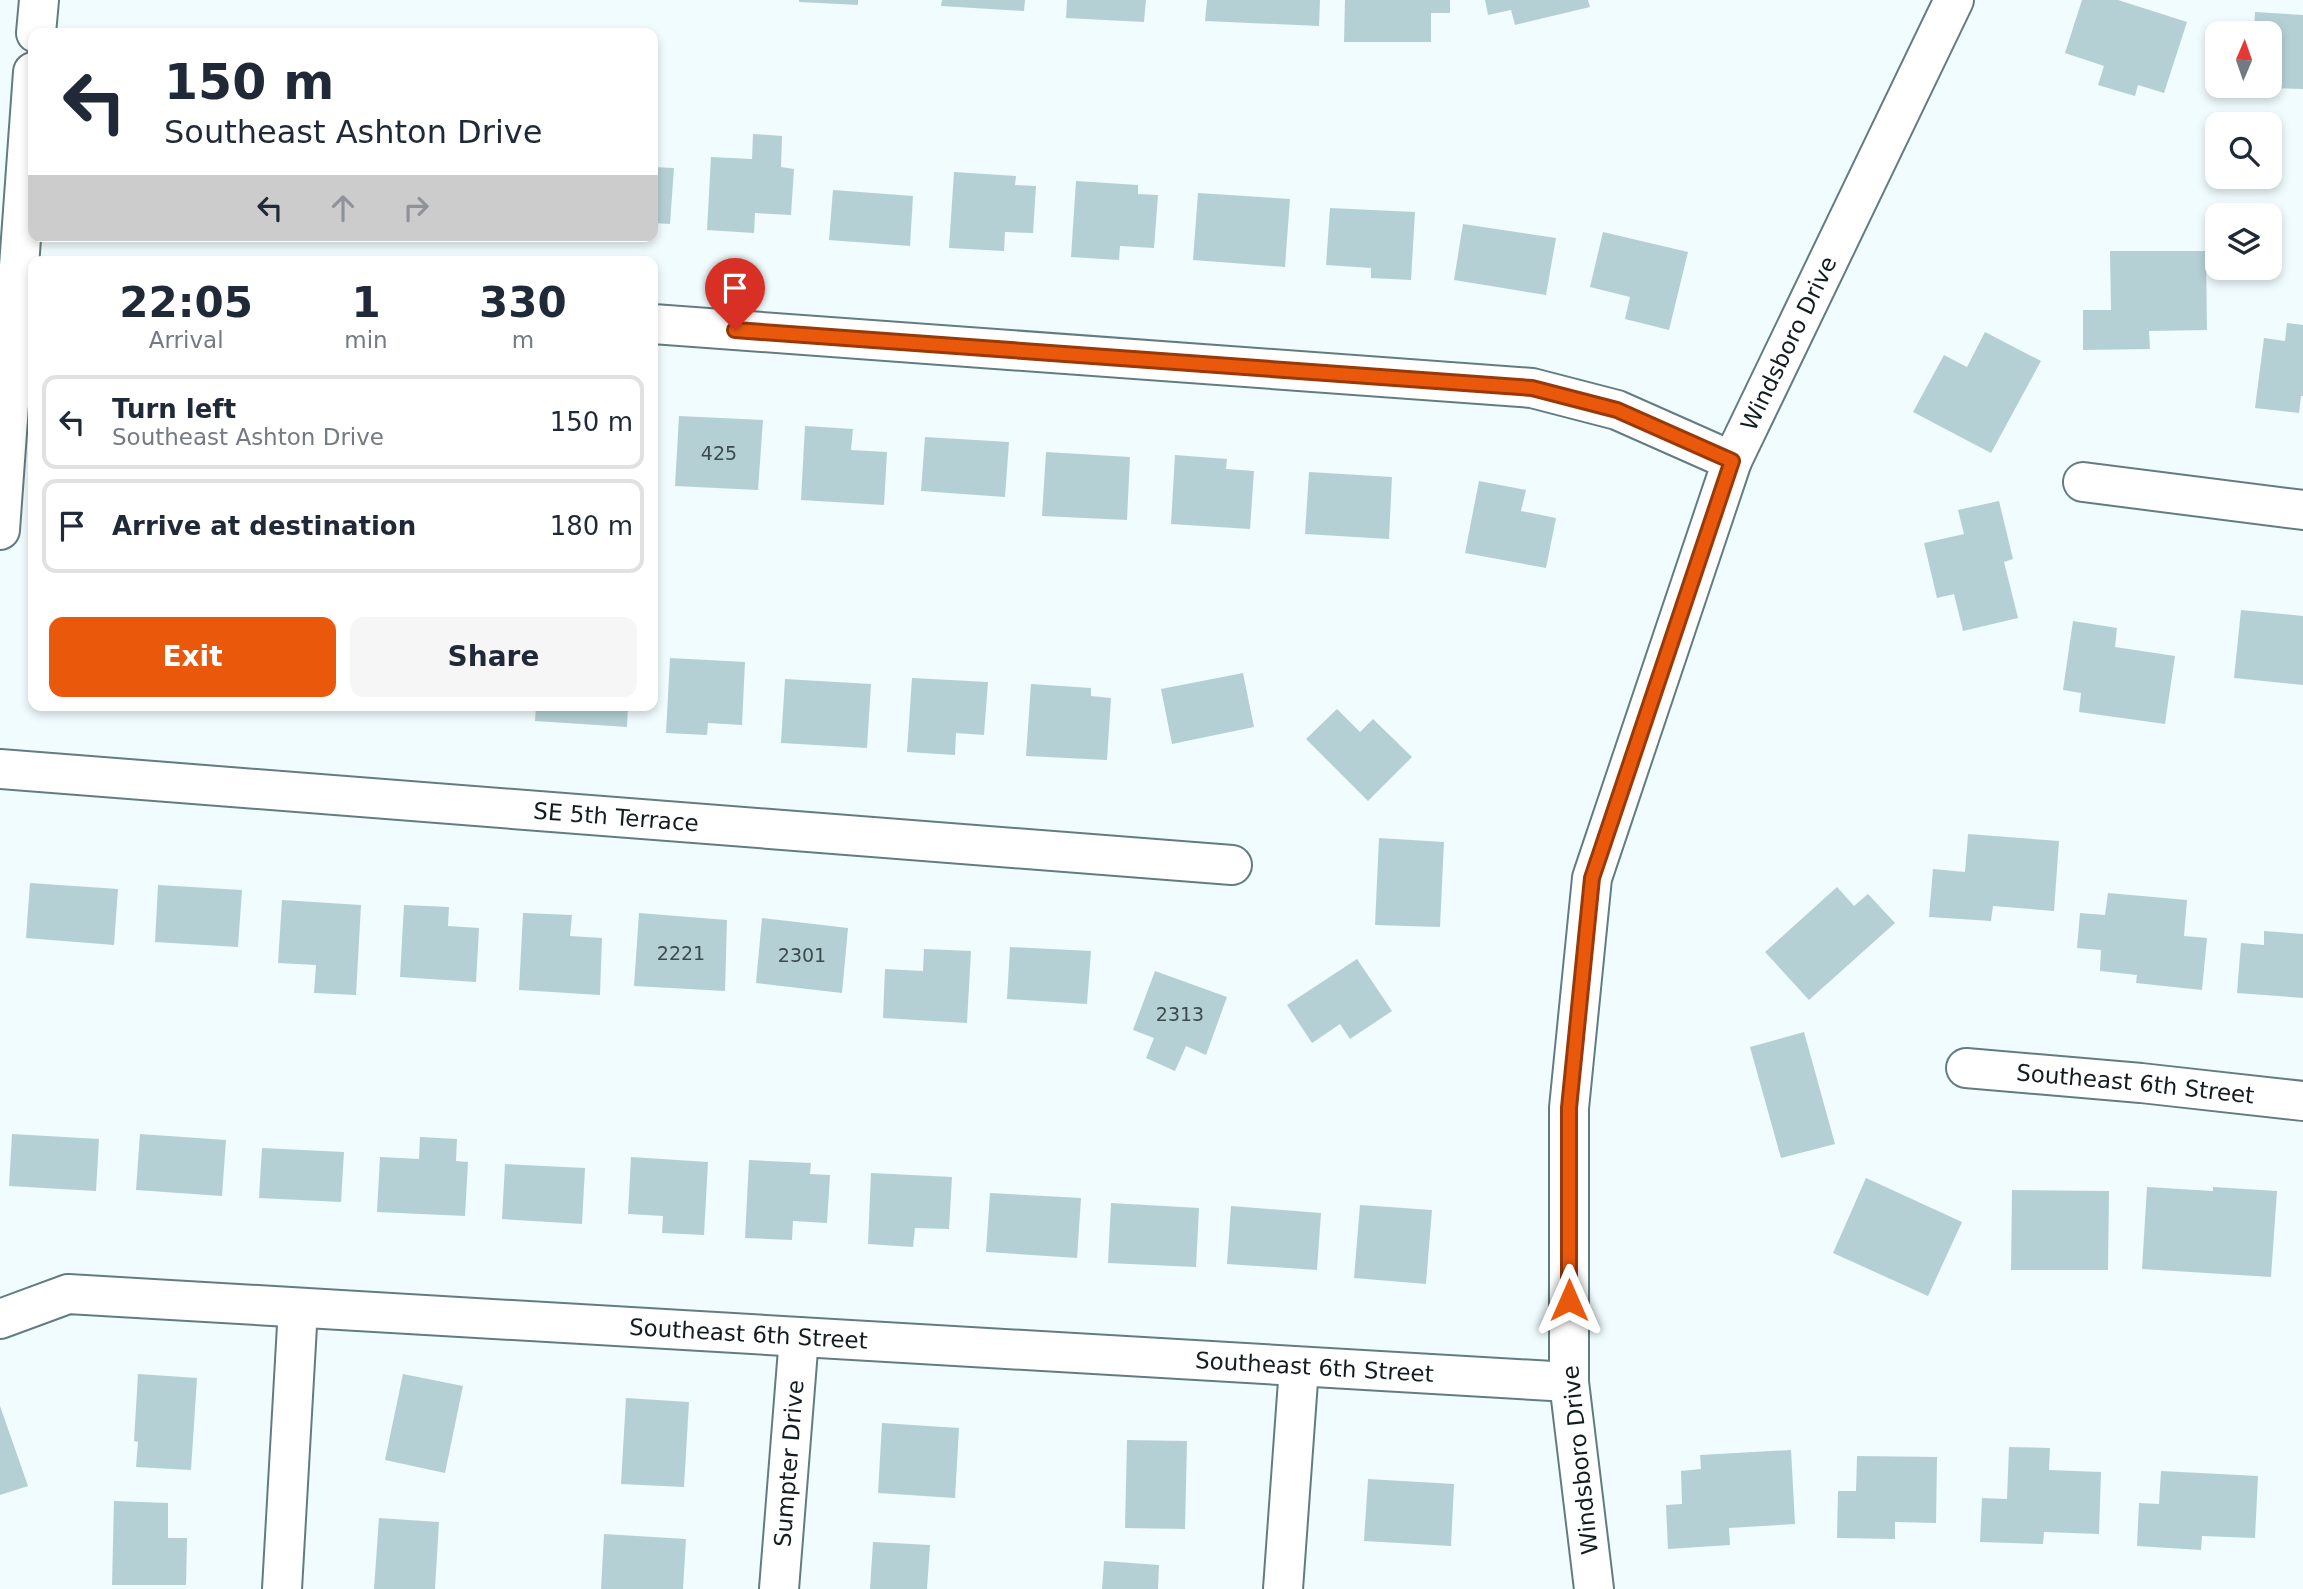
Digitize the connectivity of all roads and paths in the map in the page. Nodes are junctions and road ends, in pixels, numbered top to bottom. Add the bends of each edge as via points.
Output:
1 (39, 0) edge
2 (1949, 9) edge
3 (36, 28) edge
4 (28, 136) edge
5 (17, 278) edge
6 (658, 324) edge
7 (1732, 461) junction
8 (2083, 482) dead end
9 (2303, 510) edge
10 (0, 530) edge
11 (0, 769) edge
12 (1233, 865) dead end
13 (1966, 1068) dead end
14 (2303, 1101) edge
15 (298, 1307) junction
16 (0, 1319) edge
17 (799, 1337) junction
18 (1299, 1367) junction
19 (1569, 1382) junction
20 (282, 1589) edge
21 (779, 1589) edge
22 (1283, 1589) edge
23 (1594, 1589) edge

1 - 3 street
2 - 7 street, Windsboro Drive
4 - 5 street
5 - 10 street
6 - 7 street via 1532,388 1617,410
7 - 19 street, Windsboro Drive via 1592,878 1569,1108
8 - 9 street
11 - 12 street, SE 5th Terrace
13 - 14 street, Southeast 6th Street
15 - 16 street, Southeast 6th Street via 68,1294
15 - 17 street, Southeast 6th Street
15 - 20 street
17 - 18 street, Southeast 6th Street
17 - 21 street, Sumpter Drive
18 - 19 street, Southeast 6th Street
18 - 22 street
19 - 23 street, Windsboro Drive

